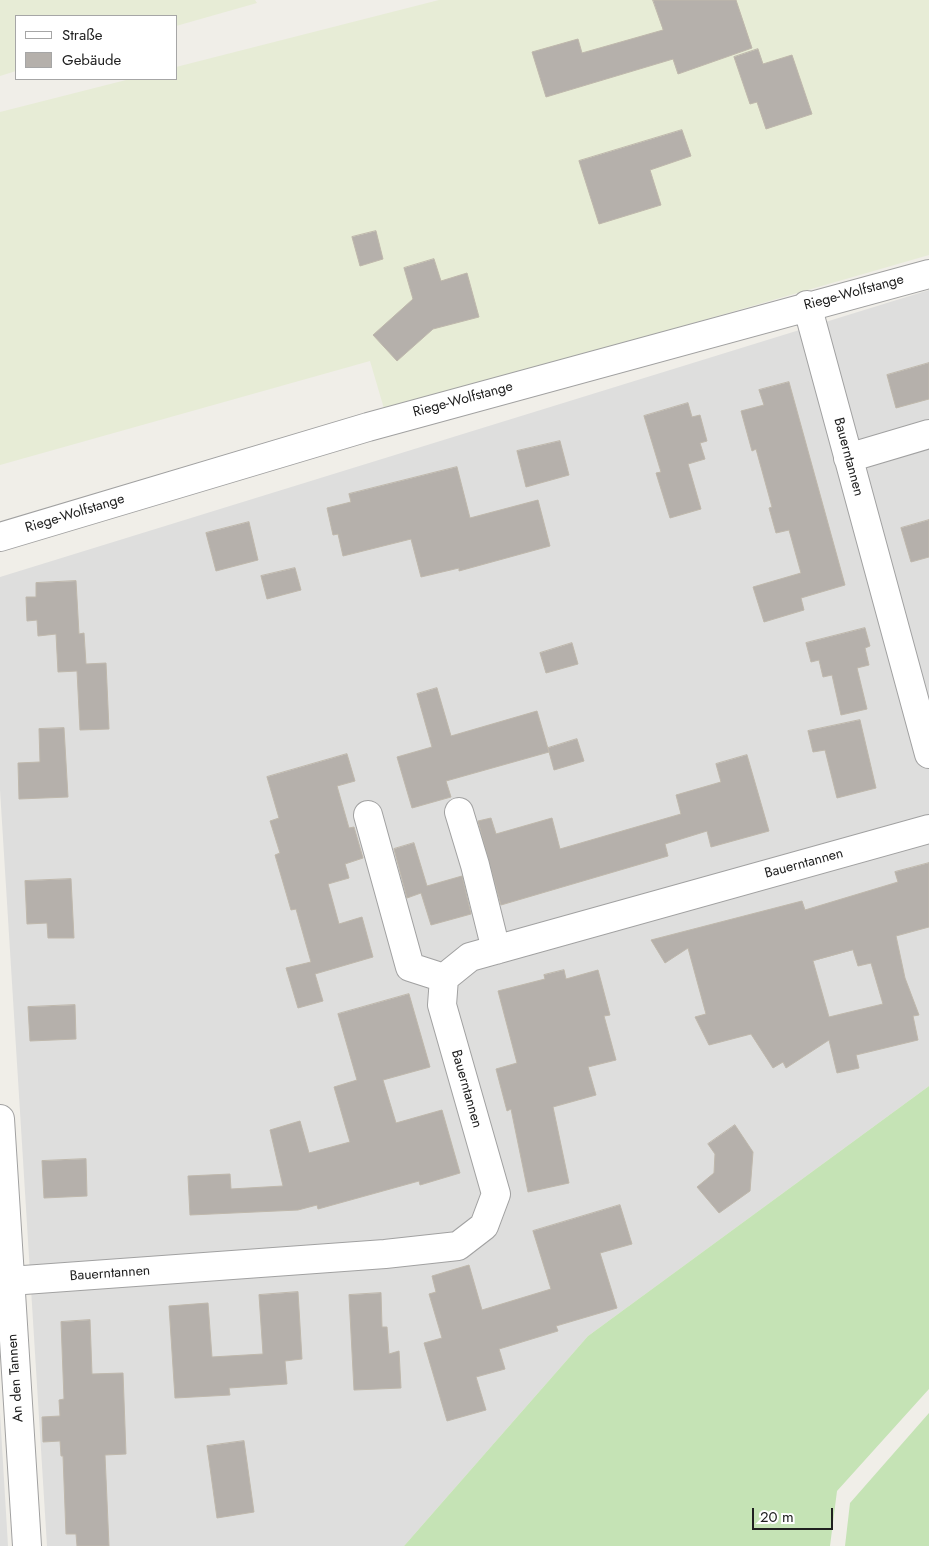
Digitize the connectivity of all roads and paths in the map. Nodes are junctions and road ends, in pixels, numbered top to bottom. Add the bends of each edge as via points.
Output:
1 (929, 274) edge
2 (807, 306) junction
3 (929, 434) edge
4 (848, 458) junction
5 (0, 537) edge
6 (929, 754) edge
7 (459, 812) dead end
8 (368, 815) dead end
9 (929, 830) edge
10 (496, 950) junction
11 (444, 978) junction
12 (0, 1119) edge
13 (10, 1281) junction
14 (27, 1546) edge

1 - 2 street, Riege-Wolfstange
2 - 4 street, Bauerntannen
2 - 5 street, Riege-Wolfstange via 368,427
3 - 4 street
4 - 6 street, Bauerntannen
7 - 10 street via 476,865
8 - 11 street via 410,967
9 - 10 street, Bauerntannen
10 - 11 street, Bauerntannen via 470,957
11 - 13 street, Bauerntannen via 442,1005 496,1194 484,1226 458,1246
12 - 13 street, An den Tannen
13 - 14 street, An den Tannen

